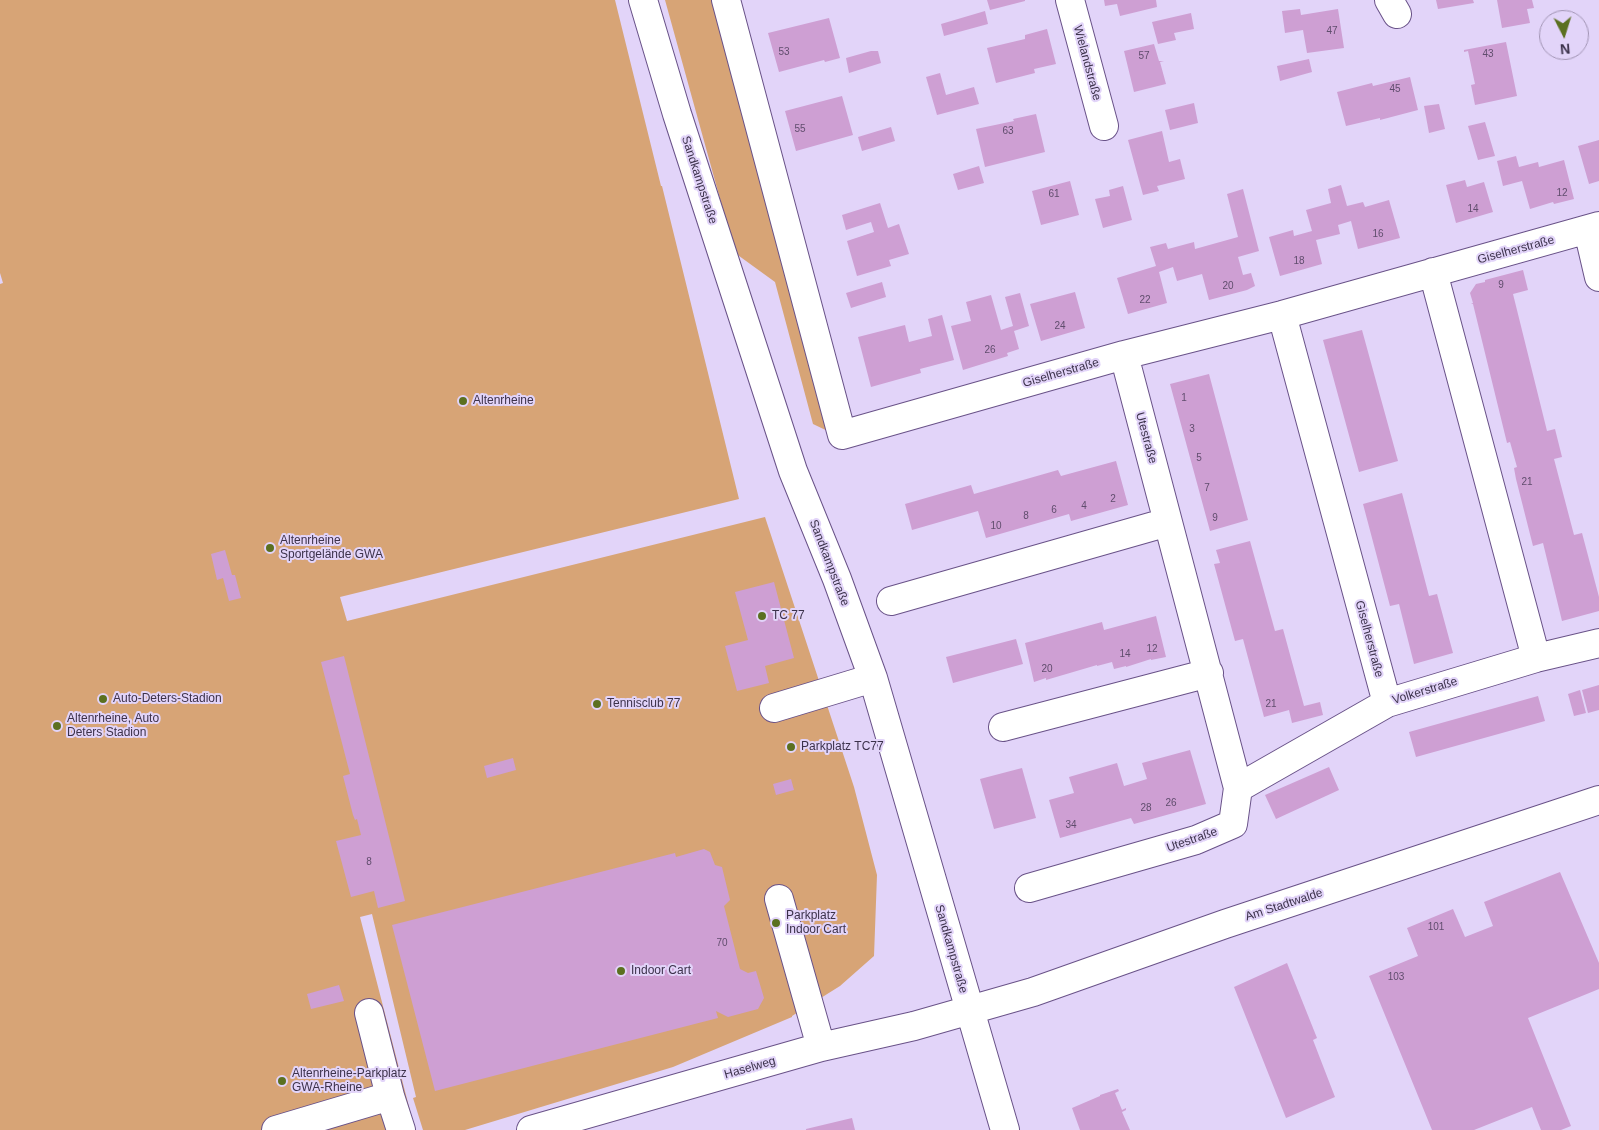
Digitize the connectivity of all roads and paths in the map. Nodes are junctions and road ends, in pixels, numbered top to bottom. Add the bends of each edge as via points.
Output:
1 (643, 0) edge
2 (726, 0) edge
3 (1070, 0) edge
4 (1104, 126) dead end
5 (1593, 228) edge
6 (1433, 272) junction
7 (1599, 277) edge
8 (1282, 315) junction
9 (1124, 355) junction
10 (1168, 522) junction
11 (891, 601) dead end
12 (1599, 644) edge
13 (1536, 658) junction
14 (1209, 673) junction
15 (873, 678) junction
16 (1386, 703) junction
17 (774, 708) dead end
18 (1003, 727) dead end
19 (1238, 788) junction
20 (1599, 800) edge
21 (1029, 888) dead end
22 (779, 899) dead end
23 (969, 1010) junction
24 (369, 1013) dead end
25 (822, 1047) junction
26 (390, 1096) junction
27 (276, 1130) edge
28 (400, 1130) edge
29 (531, 1130) edge
30 (1005, 1130) edge

1 - 15 street, Sandkampstraße via 792,471
2 - 9 street, Giselherstraße via 842,435
3 - 4 street, Wielandstraße
5 - 6 street, Giselherstraße
5 - 7 street
6 - 8 street, Giselherstraße
6 - 13 street
8 - 9 street, Giselherstraße
8 - 16 street, Giselherstraße
9 - 10 street, Utestraße
10 - 11 street
10 - 14 street, Utestraße
12 - 13 street, Volkerstraße
13 - 16 street, Volkerstraße
14 - 18 street
14 - 19 street, Utestraße
15 - 17 street
15 - 23 street, Sandkampstraße
16 - 19 street, Volkerstraße
19 - 21 street, Utestraße via 1233,824 1196,840
20 - 23 street, Am Stadtwalde via 1225,924 1033,992
22 - 25 street
23 - 25 street, Haselweg
23 - 30 street, Sandkampstraße
24 - 26 street
25 - 29 street, Haselweg
26 - 27 street
26 - 28 street

